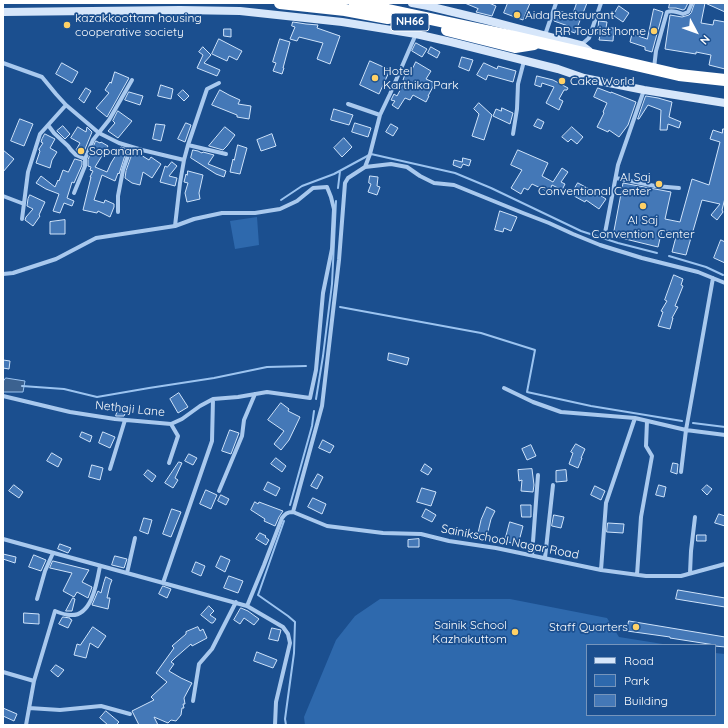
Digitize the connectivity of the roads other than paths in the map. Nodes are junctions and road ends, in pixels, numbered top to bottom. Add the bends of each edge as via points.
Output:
1 (280, 3) edge
2 (354, 3) edge
3 (412, 3) edge
4 (556, 3) edge
5 (601, 3) edge
6 (692, 3) edge
7 (428, 4) edge
8 (3, 12) edge
9 (416, 34) junction
10 (542, 39) junction
11 (581, 45) junction
12 (591, 55) junction
13 (524, 61) junction
14 (3, 63) edge
15 (653, 70) junction
16 (132, 80) dead end
17 (725, 80) edge
18 (219, 83) dead end
19 (644, 90) junction
20 (725, 103) edge
21 (348, 104) dead end
22 (66, 105) junction
23 (380, 115) junction
24 (48, 126) junction
25 (99, 133) junction
26 (513, 134) dead end
27 (188, 145) junction
28 (131, 147) junction
29 (226, 154) dead end
30 (85, 159) junction
31 (184, 160) junction
32 (364, 166) junction
33 (616, 178) junction
34 (679, 188) dead end
35 (74, 193) dead end
36 (3, 196) edge
37 (24, 204) junction
38 (118, 212) dead end
39 (22, 219) dead end
40 (175, 226) junction
41 (605, 233) dead end
42 (3, 274) edge
43 (713, 278) junction
44 (725, 283) edge
45 (504, 388) dead end
46 (255, 394) junction
47 (3, 396) edge
48 (213, 399) junction
49 (636, 418) junction
50 (125, 420) junction
51 (647, 421) junction
52 (171, 424) junction
53 (686, 430) junction
54 (725, 435) edge
55 (169, 463) dead end
56 (110, 469) dead end
57 (680, 472) dead end
58 (538, 475) dead end
59 (553, 486) dead end
60 (219, 491) dead end
61 (293, 512) junction
62 (695, 517) dead end
63 (135, 538) dead end
64 (3, 539) edge
65 (53, 553) junction
66 (532, 555) junction
67 (545, 558) junction
68 (725, 564) edge
69 (100, 566) junction
70 (602, 570) junction
71 (127, 573) junction
72 (690, 573) junction
73 (637, 575) junction
74 (163, 583) junction
75 (37, 599) dead end
76 (236, 602) junction
77 (247, 606) junction
78 (3, 672) edge
79 (34, 681) junction
80 (193, 701) dead end
81 (29, 708) junction
82 (130, 714) dead end
83 (26, 725) edge
84 (276, 725) edge

1 - 10 highway, NH66 via 345,10 421,24 515,48
2 - 10 highway, NH66 via 515,37
3 - 7 street
4 - 10 street
5 - 11 street via 589,38
6 - 15 street via 688,12 683,14 667,12
7 - 10 street
8 - 9 street via 240,11 342,22
9 - 13 street
9 - 23 street
10 - 11 street
10 - 12 highway, NH66
11 - 12 street
12 - 15 highway, NH66
13 - 19 street via 584,78
13 - 26 street via 518,84
14 - 22 street via 42,77
15 - 17 highway, NH66 via 679,76
16 - 25 street
18 - 27 street via 207,89
19 - 20 street
19 - 33 street via 621,155
21 - 23 street
22 - 24 street
22 - 25 street
23 - 32 street via 370,154
24 - 30 street via 76,155
24 - 37 street via 40,134 28,172
25 - 28 street
25 - 30 street
27 - 29 street
27 - 31 street
28 - 31 street
28 - 38 street via 123,170
30 - 35 street via 85,166
31 - 40 street
32 - 43 street via 391,164 407,167 434,183 454,185 600,245
32 - 61 street via 345,183 322,406
33 - 34 street
33 - 41 street
36 - 37 street
37 - 39 street
40 - 42 street via 96,238 56,259
40 - 46 street, Nethaji Lane via 222,213 255,213 280,209 297,201 312,188 327,187 334,208 332,249 323,293 316,370 310,398 267,392
43 - 44 street
43 - 53 street
45 - 49 street via 561,412
46 - 48 street, Nethaji Lane
46 - 60 street via 244,420 242,436
47 - 50 street, Nethaji Lane via 70,412
48 - 52 street, Nethaji Lane
48 - 74 street via 212,441
49 - 51 street
49 - 70 street via 606,503
50 - 52 street, Nethaji Lane
50 - 56 street
51 - 53 street
51 - 73 street via 646,446 652,456 641,517
52 - 55 street via 178,436
53 - 54 street
53 - 57 street
58 - 66 street
59 - 67 street
61 - 66 street, Sainikschool Nagar Road via 327,526 383,533 421,534
61 - 77 street via 285,514 282,518
62 - 72 street
63 - 71 street
64 - 65 street
65 - 69 street
65 - 75 street
66 - 67 street, Sainikschool Nagar Road
67 - 70 street, Sainikschool Nagar Road
68 - 72 street, Sainikschool Nagar Road
69 - 71 street
69 - 79 street via 97,584 86,609 71,615 55,611
70 - 73 street, Sainikschool Nagar Road
71 - 74 street
72 - 73 street, Sainikschool Nagar Road via 681,576
74 - 76 street
76 - 77 street
76 - 80 street via 212,649 199,664
77 - 84 street via 283,627 288,634 290,643 276,702
78 - 79 street
79 - 81 street
81 - 82 street via 60,710 101,706
81 - 83 street

